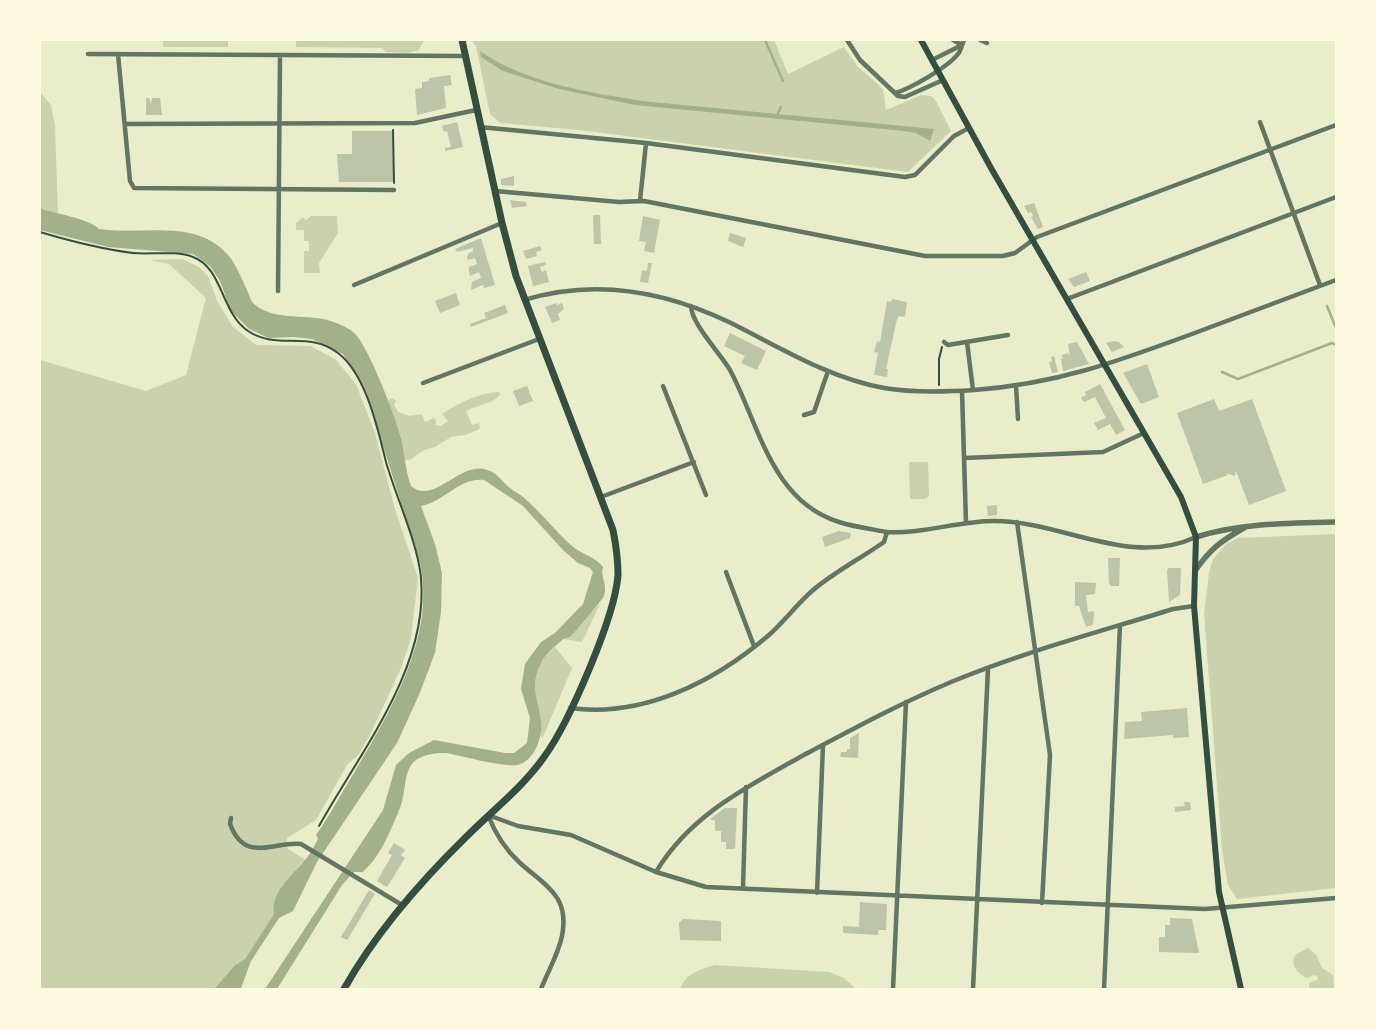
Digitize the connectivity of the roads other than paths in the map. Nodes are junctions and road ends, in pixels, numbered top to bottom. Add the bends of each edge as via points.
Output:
1 (462, 40) edge
2 (847, 40) edge
3 (921, 40) edge
4 (954, 40) edge
5 (964, 40) edge
6 (980, 40) edge
7 (987, 43) dead end
8 (962, 45) junction
9 (88, 54) dead end
10 (118, 54) junction
11 (280, 55) junction
12 (465, 56) junction
13 (932, 60) junction
14 (937, 70) junction
15 (943, 80) junction
16 (895, 93) junction
17 (476, 110) junction
18 (1260, 122) dead end
19 (125, 124) junction
20 (279, 124) junction
21 (1336, 125) edge
22 (480, 127) junction
23 (968, 128) junction
24 (646, 143) junction
25 (1270, 150) junction
26 (279, 190) junction
27 (394, 190) road end
28 (495, 191) junction
29 (1336, 197) edge
30 (640, 201) junction
31 (1294, 213) junction
32 (502, 223) junction
33 (1032, 241) junction
34 (1336, 280) edge
35 (354, 285) dead end
36 (1320, 286) junction
37 (278, 291) dead end
38 (1067, 299) junction
39 (524, 300) junction
40 (691, 306) junction
41 (1008, 335) dead end
42 (539, 339) junction
43 (944, 342) road end
44 (967, 342) junction
45 (1106, 366) junction
46 (828, 371) junction
47 (423, 383) dead end
48 (663, 386) dead end
49 (1016, 386) junction
50 (972, 390) junction
51 (962, 391) junction
52 (804, 415) dead end
53 (1018, 419) dead end
54 (1144, 433) junction
55 (965, 458) junction
56 (694, 462) junction
57 (706, 495) dead end
58 (601, 497) junction
59 (1017, 522) junction
60 (1336, 522) edge
61 (966, 523) junction
62 (1248, 526) junction
63 (887, 532) junction
64 (1196, 537) junction
65 (1195, 571) junction
66 (726, 572) dead end
67 (1194, 606) junction
68 (1120, 625) junction
69 (754, 646) junction
70 (1034, 652) junction
71 (988, 668) junction
72 (906, 702) junction
73 (570, 708) junction
74 (823, 745) junction
75 (746, 787) junction
76 (488, 815) junction
77 (231, 818) dead end
78 (656, 872) junction
79 (743, 888) junction
80 (817, 893) junction
81 (897, 895) junction
82 (1336, 898) edge
83 (976, 899) junction
84 (1042, 903) junction
85 (1107, 904) junction
86 (402, 905) junction
87 (1221, 908) junction
88 (344, 989) edge
89 (541, 989) edge
90 (893, 989) edge
91 (973, 989) edge
92 (1104, 989) edge
93 (1241, 989) edge

1 - 12 main road
2 - 16 street via 860,60
3 - 13 main road
4 - 8 street
5 - 8 street
6 - 7 street
8 - 13 street
8 - 14 street via 960,53
9 - 10 street
10 - 11 street
10 - 19 street
11 - 12 street
11 - 20 street
12 - 17 main road
13 - 14 main road
14 - 15 main road
14 - 16 street
15 - 16 street via 905,97
15 - 23 main road
17 - 20 street via 425,121
17 - 22 main road
18 - 25 street
19 - 20 street
19 - 26 street via 130,181 134,188
20 - 26 street
21 - 25 street
22 - 24 street
22 - 28 main road
23 - 24 street via 954,136 911,177
23 - 33 main road
24 - 30 street
25 - 31 street
25 - 33 street
26 - 27 street
26 - 37 street
28 - 30 street via 618,202
28 - 32 main road
29 - 31 street
30 - 33 street via 925,256 1009,255
31 - 36 street
31 - 38 street
32 - 35 street
32 - 39 main road
33 - 38 main road
34 - 36 street
36 - 45 street
38 - 45 main road
39 - 40 street via 566,290 605,288 641,292
39 - 42 main road
40 - 46 street
40 - 63 street via 694,321 730,371 769,460 786,484 803,501 830,519
41 - 44 street
42 - 47 street
42 - 58 main road
43 - 44 street via 948,345
44 - 50 street
45 - 49 street
45 - 54 main road
46 - 51 street via 884,388
46 - 52 street via 814,412
48 - 56 street
49 - 50 street
49 - 53 street
50 - 51 street
51 - 55 street
54 - 55 street via 1103,452
54 - 64 main road via 1181,497
55 - 61 street
56 - 57 street
56 - 58 street
58 - 73 main road via 613,530 618,576 613,602 592,661
59 - 61 street
59 - 64 street via 1143,549 1173,546
59 - 70 street
60 - 62 street
61 - 63 street via 912,532
62 - 64 street
62 - 65 street via 1220,541
63 - 69 street via 884,542 812,592
64 - 65 main road
65 - 67 main road
66 - 69 street
67 - 68 street
67 - 87 main road
68 - 70 street
68 - 85 street
69 - 73 street via 706,678 655,701 611,710
70 - 71 street
70 - 84 street via 1050,754
71 - 72 street
71 - 83 street
72 - 74 street
72 - 81 street
73 - 76 main road via 544,758
74 - 75 street
74 - 80 street
75 - 78 street via 702,817
75 - 79 street
76 - 78 street via 518,826 571,835
76 - 86 main road
76 - 89 street via 496,835 506,848 554,893 563,907 561,940
77 - 86 street via 233,832 251,847 262,849 289,843 301,844
78 - 79 street via 706,887
79 - 80 street
80 - 81 street
81 - 83 street
81 - 90 street
82 - 87 street
83 - 84 street
83 - 91 street
84 - 85 street
85 - 87 street
85 - 92 street
86 - 88 main road
87 - 93 main road

